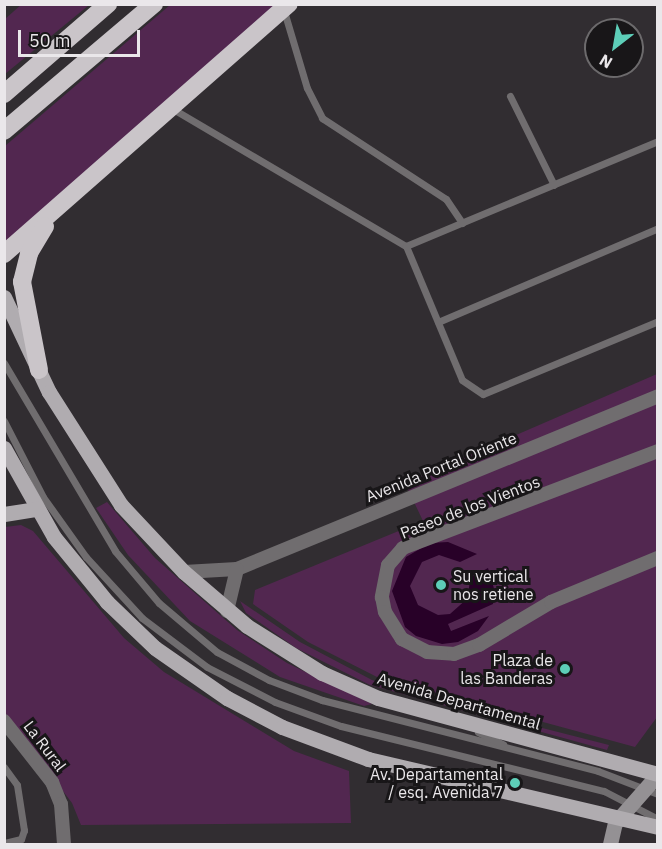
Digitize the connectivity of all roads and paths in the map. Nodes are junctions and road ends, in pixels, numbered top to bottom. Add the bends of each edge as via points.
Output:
1 (108, 4) edge
2 (153, 4) edge
3 (286, 7) edge
4 (4, 94) edge
5 (510, 96) dead end
6 (171, 108) junction
7 (4, 131) edge
8 (657, 141) edge
9 (554, 185) junction
10 (59, 206) junction
11 (462, 223) junction
12 (657, 228) edge
13 (406, 246) junction
14 (4, 254) edge
15 (4, 297) edge
16 (657, 321) edge
17 (438, 322) junction
18 (4, 363) edge
19 (39, 370) junction
20 (657, 396) edge
21 (4, 421) edge
22 (4, 448) edge
23 (657, 452) edge
24 (37, 509) junction
25 (4, 514) edge
26 (657, 558) edge
27 (237, 569) junction
28 (184, 572) junction
29 (227, 611) junction
30 (4, 721) edge
31 (458, 722) junction
32 (519, 751) junction
33 (4, 767) edge
34 (657, 774) edge
35 (651, 791) edge
36 (631, 803) junction
37 (620, 816) junction
38 (657, 819) edge
39 (657, 827) edge
40 (4, 843) edge
41 (64, 844) edge
42 (610, 844) edge

1 - 4 highway
2 - 7 highway
3 - 6 highway
3 - 11 lane via 307,88 322,118 446,199
5 - 9 lane
6 - 10 highway
6 - 13 lane
8 - 9 lane
9 - 11 lane
10 - 14 highway
10 - 19 highway via 23,271 25,313
11 - 13 lane
12 - 17 lane
13 - 17 lane
15 - 19 main road, Avenida Departamental
16 - 17 lane via 483,394 462,380
18 - 32 lane via 116,551 159,603 198,638 243,667 295,691
19 - 28 main road, Avenida Departamental via 72,432 121,505
20 - 27 street, Avenida Portal Oriente
21 - 36 lane via 43,497 92,565 142,618 207,667 266,698 341,726 537,773
22 - 24 main road
23 - 26 street, Paseo de los Vientos via 403,548 388,565 382,597 389,620 402,639 427,652 454,654 479,645 551,602
24 - 25 main road
24 - 37 main road via 87,579 138,633 255,714 368,759
27 - 28 street, Avenida Portal Oriente
27 - 29 street
28 - 29 main road, Avenida Departamental
29 - 31 main road, Avenida Departamental via 294,657 350,687
30 - 41 street, La Rural via 52,782
31 - 32 lane
31 - 34 main road, Avenida Departamental
32 - 35 lane
33 - 40 lane via 17,785 24,830 21,839
34 - 35 street
35 - 36 street
36 - 37 street
36 - 38 lane
37 - 39 main road
37 - 42 street

